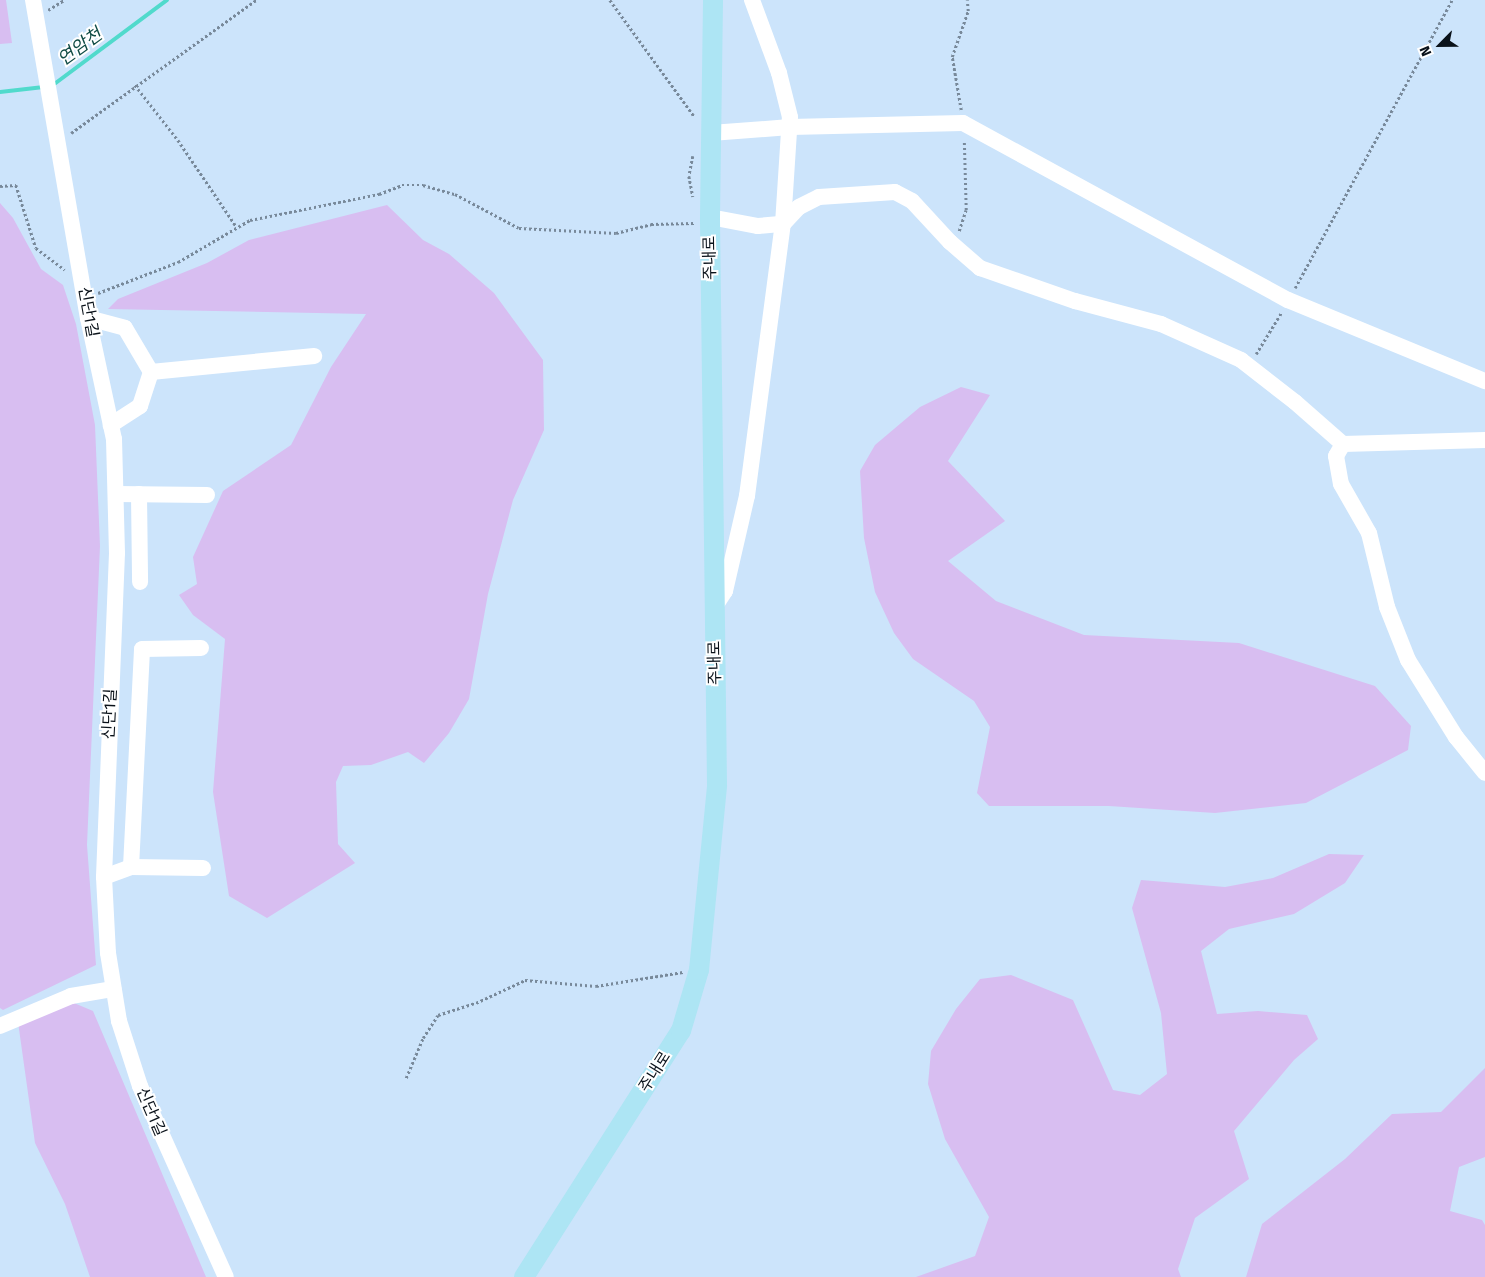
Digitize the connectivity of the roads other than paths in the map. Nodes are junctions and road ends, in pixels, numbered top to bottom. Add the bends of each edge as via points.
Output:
1 (33, 0) edge
2 (713, 0) edge
3 (752, 0) edge
4 (790, 127) junction
5 (703, 129) junction
6 (710, 220) junction
7 (783, 224) junction
8 (88, 318) junction
9 (314, 356) dead end
10 (152, 372) junction
11 (1485, 381) edge
12 (111, 425) junction
13 (1485, 440) edge
14 (1343, 444) junction
15 (116, 494) junction
16 (138, 494) junction
17 (207, 495) dead end
18 (140, 582) dead end
19 (714, 608) junction
20 (201, 648) dead end
21 (111, 699) junction
22 (139, 701) junction
23 (1485, 773) edge
24 (131, 867) junction
25 (203, 868) dead end
26 (104, 877) junction
27 (113, 989) junction
28 (0, 1026) edge
29 (226, 1277) edge
30 (524, 1277) edge

1 - 8 street, 신단1길
2 - 5 main road, 주내로
3 - 4 street via 779,73
4 - 5 street
4 - 7 street
4 - 11 street via 963,123 1288,300
5 - 6 main road, 주내로
6 - 7 street via 758,226
6 - 19 main road, 주내로
7 - 14 street via 799,207 819,197 895,192 912,200 950,242 980,268 1075,301 1161,324 1241,360
7 - 19 street via 747,496 725,591
8 - 10 street via 125,328
8 - 12 street, 신단1길
9 - 10 street
10 - 12 street via 140,406
12 - 15 street, 신단1길
13 - 14 street
14 - 23 street via 1336,456 1341,484 1369,533 1387,607 1408,660 1456,736
15 - 16 street
15 - 21 street, 신단1길
16 - 17 street
16 - 18 street
19 - 30 main road, 주내로 via 717,784 699,970 681,1031
20 - 22 street via 142,648
21 - 22 street
21 - 26 street, 신단1길
22 - 24 street
24 - 25 street
24 - 26 street
26 - 27 street, 신단1길
27 - 28 street via 71,996
27 - 29 street, 신단1길 via 119,1021 140,1086

